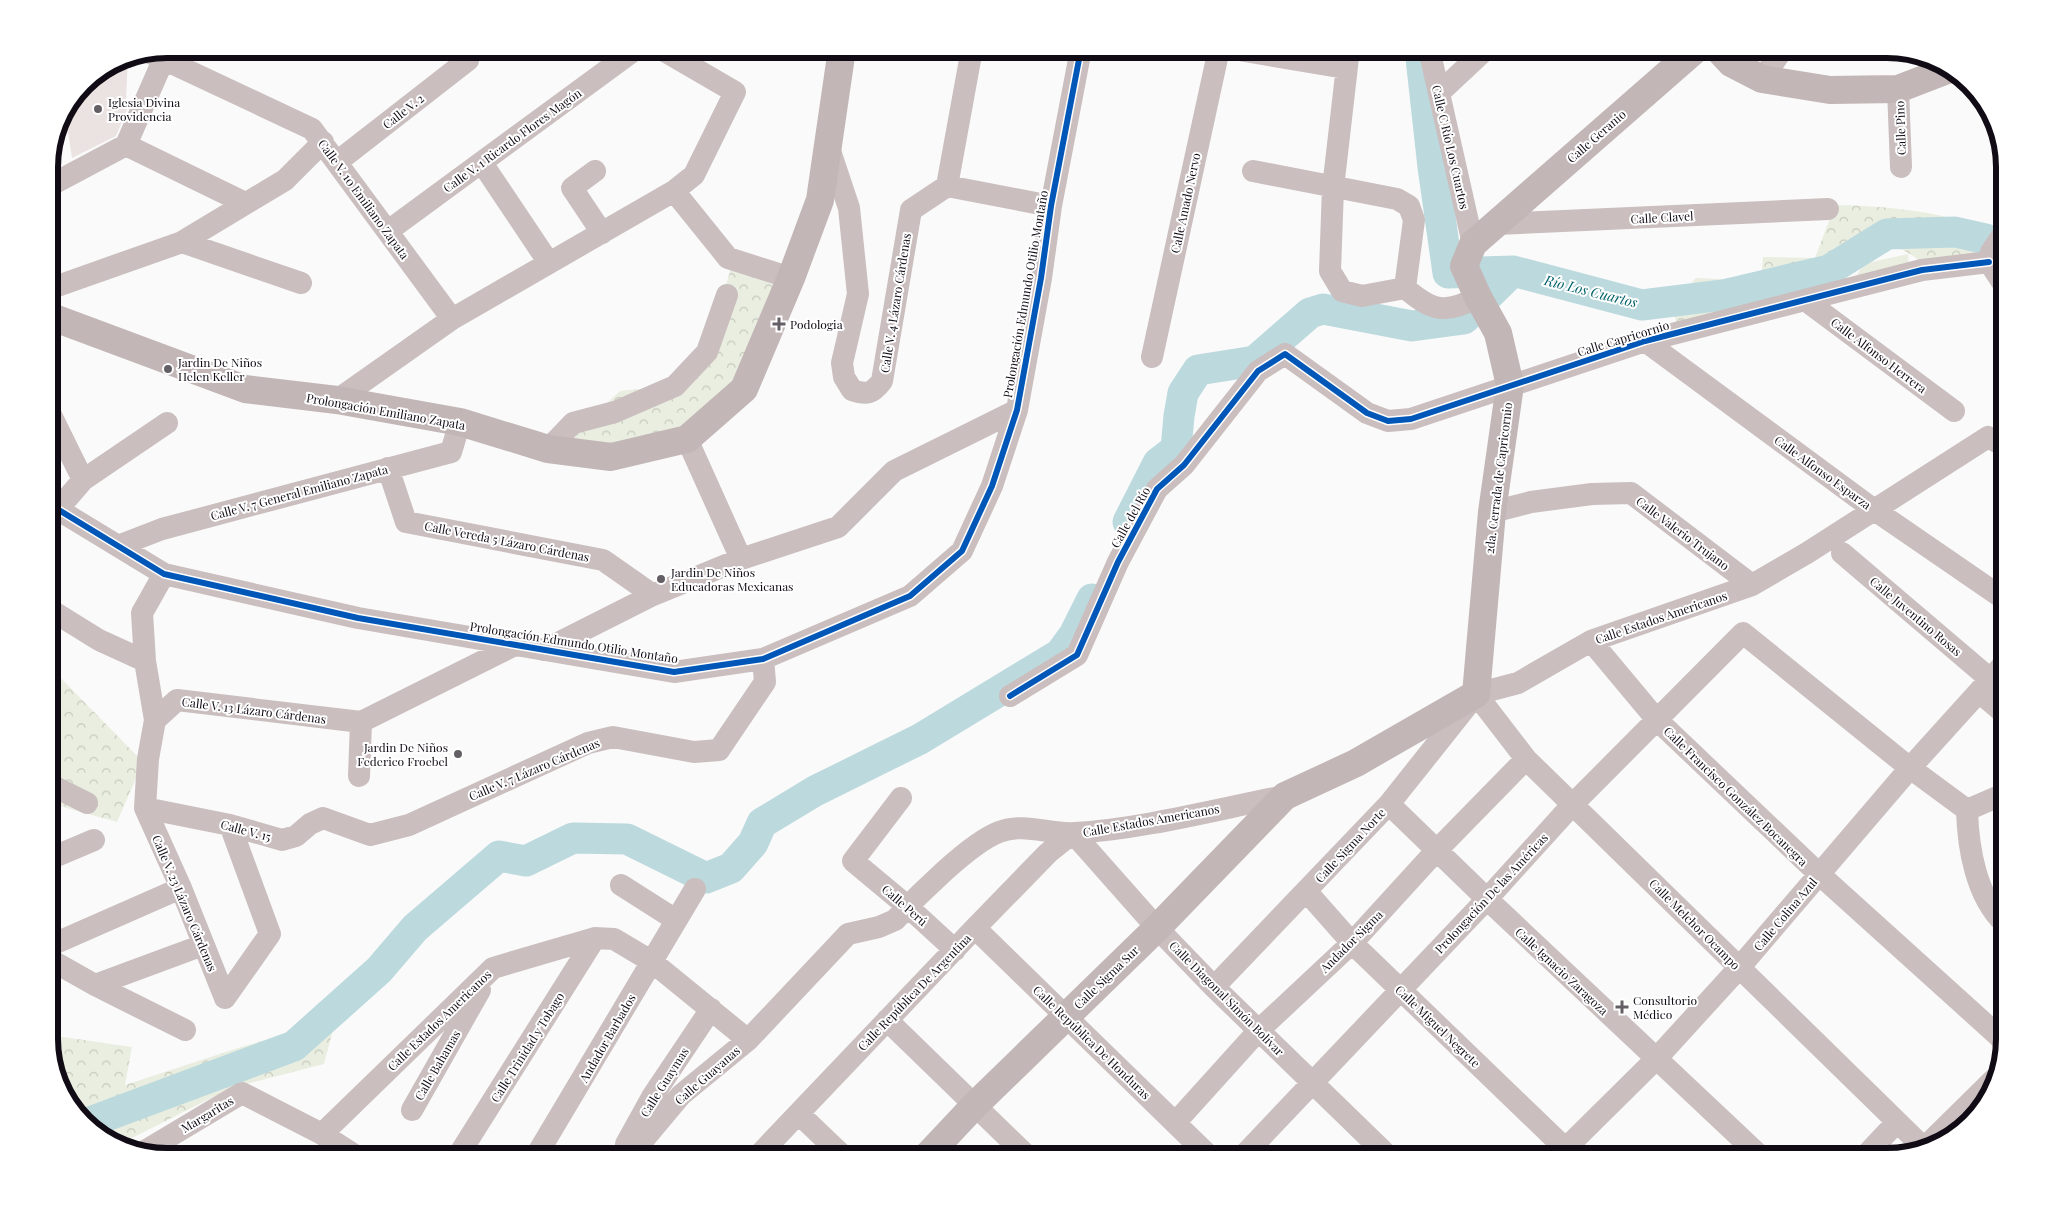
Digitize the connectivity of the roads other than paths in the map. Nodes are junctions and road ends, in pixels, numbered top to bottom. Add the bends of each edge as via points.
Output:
1 (1079, 57) edge
2 (1217, 57) edge
3 (1431, 57) edge
4 (1477, 57) edge
5 (1687, 57) edge
6 (1726, 57) edge
7 (1777, 57) edge
8 (158, 58) edge
9 (170, 58) edge
10 (462, 58) edge
11 (624, 58) edge
12 (676, 58) edge
13 (841, 58) edge
14 (970, 58) edge
15 (1347, 58) edge
16 (1941, 72) edge
17 (1762, 79) junction
18 (1898, 88) junction
19 (1439, 93) junction
20 (323, 142) junction
21 (126, 144) junction
22 (829, 148) junction
23 (337, 162) junction
24 (482, 163) junction
25 (1901, 167) dead end
26 (595, 171) dead end
27 (1253, 171) dead end
28 (58, 181) edge
29 (947, 186) junction
30 (1333, 188) junction
31 (674, 191) junction
32 (245, 203) junction
33 (1051, 206) junction
34 (1828, 209) dead end
35 (1497, 224) junction
36 (388, 231) junction
37 (602, 233) junction
38 (182, 242) junction
39 (1995, 248) edge
40 (1468, 255) junction
41 (1990, 257) junction
42 (549, 263) junction
43 (1995, 267) edge
44 (791, 278) junction
45 (300, 283) dead end
46 (58, 286) edge
47 (1405, 288) junction
48 (727, 295) dead end
49 (1478, 297) junction
50 (1805, 300) junction
51 (58, 319) edge
52 (452, 319) junction
53 (1645, 342) junction
54 (1285, 354) joint
55 (1152, 357) dead end
56 (1510, 385) junction
57 (337, 400) junction
58 (1017, 410) junction
59 (1954, 410) dead end
60 (460, 422) junction
61 (167, 423) dead end
62 (58, 433) edge
63 (687, 439) junction
64 (1995, 442) edge
65 (548, 449) junction
66 (388, 468) junction
67 (82, 480) junction
68 (58, 502) edge
69 (58, 509) edge
70 (1873, 509) junction
71 (1492, 512) junction
72 (118, 546) junction
73 (1842, 553) dead end
74 (741, 559) junction
75 (164, 574) junction
76 (1752, 585) junction
77 (1995, 593) edge
78 (653, 595) junction
79 (58, 615) edge
80 (1591, 641) junction
81 (515, 645) junction
82 (544, 650) junction
83 (763, 659) junction
84 (145, 662) junction
85 (1991, 678) edge
86 (1996, 690) edge
87 (1476, 694) junction
88 (1010, 696) dead end
89 (155, 720) junction
90 (1657, 720) junction
91 (361, 722) junction
92 (1526, 759) junction
93 (1910, 768) junction
94 (360, 776) dead end
95 (58, 788) edge
96 (1285, 796) junction
97 (901, 798) dead end
98 (1996, 798) edge
99 (88, 803) dead end
100 (1389, 804) junction
101 (1573, 804) junction
102 (145, 808) junction
103 (1967, 810) junction
104 (230, 825) junction
105 (1073, 833) junction
106 (370, 835) joint
107 (94, 840) dead end
108 (1436, 851) junction
109 (58, 855) edge
110 (1819, 874) junction
111 (621, 885) dead end
112 (181, 888) junction
113 (695, 889) dead end
114 (1307, 892) junction
115 (1486, 899) junction
116 (908, 906) junction
117 (1996, 915) edge
118 (676, 920) junction
119 (975, 928) junction
120 (1157, 928) junction
121 (595, 938) junction
122 (58, 942) edge
123 (1352, 943) junction
124 (204, 945) junction
125 (955, 950) junction
126 (651, 961) junction
127 (58, 964) edge
128 (493, 968) junction
129 (1739, 968) junction
130 (95, 985) junction
131 (1214, 988) junction
132 (1400, 990) junction
133 (711, 1010) junction
134 (1066, 1016) junction
135 (887, 1020) junction
136 (185, 1030) dead end
137 (1258, 1030) junction
138 (1996, 1033) edge
139 (748, 1040) junction
140 (1656, 1059) junction
141 (1313, 1081) junction
142 (1982, 1090) edge
143 (975, 1105) junction
144 (412, 1110) dead end
145 (799, 1114) junction
146 (1897, 1122) junction
147 (1175, 1123) junction
148 (322, 1134) junction
149 (1934, 1136) edge
150 (1920, 1142) edge
151 (153, 1147) edge
152 (344, 1148) edge
153 (463, 1148) edge
154 (541, 1148) edge
155 (624, 1148) edge
156 (637, 1148) edge
157 (766, 1148) edge
158 (835, 1148) edge
159 (935, 1148) edge
160 (1019, 1148) edge
161 (1201, 1148) edge
162 (1250, 1148) edge
163 (1380, 1148) edge
164 (1559, 1148) edge
165 (1571, 1148) edge
166 (1751, 1148) edge
167 (1873, 1148) edge

1 - 33 street, Prolongación Edmundo Otilio Montaño
2 - 55 street, Calle Amado Nervo
3 - 19 street, Calle C Río Los Cuartos
4 - 19 street
5 - 35 main road, Calle Geranio
6 - 17 main road
7 - 17 street
8 - 21 street
9 - 20 street, Calle V. 10 Emiliano Zapata via 312,129
10 - 23 street, Calle V. 2
11 - 24 street, Calle V. 1 Ricardo Flores Magón
12 - 31 street via 735,92 694,175
13 - 22 main road, Prolongación Emiliano Zapata
14 - 29 street
15 - 30 street
16 - 18 main road
17 - 18 main road via 1830,90
18 - 25 street, Calle Pino
19 - 40 street, Calle C Río Los Cuartos
20 - 23 street, Calle V. 10 Emiliano Zapata
20 - 32 street via 285,180
21 - 28 street
21 - 32 street
22 - 29 street, Calle V. 4 Lázaro Cárdenas via 849,208 858,294 842,363 844,377 852,390 865,395 874,392 882,381 910,210
22 - 44 main road, Prolongación Emiliano Zapata via 820,200
23 - 36 street, Calle V. 10 Emiliano Zapata
24 - 36 street, Calle V. 1 Ricardo Flores Magón
24 - 42 street
26 - 37 street via 572,188
27 - 30 street
29 - 33 street
30 - 47 street via 1397,199 1409,206 1414,220
30 - 47 street via 1330,271 1342,291 1362,296
31 - 37 street
31 - 44 street via 728,258
32 - 38 street
33 - 58 street, Prolongación Edmundo Otilio Montaño
34 - 35 street, Calle Clavel
35 - 40 main road
36 - 52 street, Calle V. 10 Emiliano Zapata
37 - 42 street
38 - 45 street
38 - 46 street
39 - 41 street
40 - 49 main road, 2da. Cerrada de Capricornio
41 - 43 street
41 - 50 street, Calle Capricornio via 1922,270
42 - 52 street
44 - 63 main road, Prolongación Emiliano Zapata via 744,389
47 - 49 street via 1423,303 1440,310 1459,308
48 - 65 street via 706,352 675,386 615,412 574,423
49 - 56 main road, 2da. Cerrada de Capricornio via 1498,333
50 - 53 street, Calle Capricornio
50 - 59 street, Calle Alfonso Herrera
51 - 57 main road, Prolongación Emiliano Zapata via 245,389
52 - 57 street
53 - 56 street, Calle Capricornio
53 - 70 street, Calle Alfonso Esparza
54 - 56 street, Calle Capricornio via 1367,412 1388,422 1411,419
54 - 88 street, Calle del Río via 1258,371 1184,465 1156,489 1118,562 1077,655
56 - 71 main road, 2da. Cerrada de Capricornio
57 - 60 main road, Prolongación Emiliano Zapata
58 - 74 street via 894,471 838,527
58 - 83 street, Prolongación Edmundo Otilio Montaño via 992,486 962,551 910,596
60 - 65 main road, Prolongación Emiliano Zapata
60 - 66 street, Calle V. 7 General Emiliano Zapata via 451,452
61 - 67 street
62 - 67 street
63 - 65 main road, Prolongación Emiliano Zapata via 611,458
63 - 74 street
64 - 70 street, Calle Estados Americanos
66 - 72 street, Calle V. 7 General Emiliano Zapata via 162,529
66 - 78 street, Calle Vereda 5 Lázaro Cárdenas via 406,522 603,560
67 - 68 street
69 - 72 street, Prolongación Edmundo Otilio Montaño
70 - 76 street, Calle Estados Americanos
70 - 77 street, Calle Alfonso Esparza
71 - 76 street, Calle Valerio Trujano via 1531,502 1630,493
71 - 87 main road, 2da. Cerrada de Capricornio
72 - 75 street, Prolongación Edmundo Otilio Montaño
73 - 85 street, Calle Juventino Rosas
74 - 78 street
75 - 81 street, Prolongación Edmundo Otilio Montaño via 358,618
75 - 84 street via 142,613
76 - 80 street, Calle Estados Americanos
78 - 82 street
79 - 84 street via 98,640
80 - 87 street, Calle Estados Americanos via 1518,683
80 - 90 street, Calle Francisco González Bocanegra
81 - 82 street, Prolongación Edmundo Otilio Montaño
81 - 91 street
82 - 83 street, Prolongación Edmundo Otilio Montaño via 674,672
83 - 106 street, Calle V. 7 Lázaro Cárdenas via 764,682 719,750 694,752 613,737 588,743 409,825
84 - 89 street
85 - 86 street, Calle Juventino Rosas
85 - 93 street, Calle Colina Azul
87 - 92 street, Calle Melchor Ocampo
87 - 96 main road, Calle Estados Americanos via 1356,763
87 - 100 street, Calle Sigma Norte
89 - 91 street, Calle V. 13 Lázaro Cárdenas via 177,700
89 - 102 street via 148,759
90 - 93 street, Prolongación De las Américas via 1743,632
90 - 101 street, Prolongación De las Américas
90 - 110 street, Calle Francisco González Bocanegra
91 - 94 street
92 - 101 street, Calle Melchor Ocampo
92 - 108 street, Andador Sigma
93 - 103 street
93 - 110 street, Calle Colina Azul
95 - 99 street
96 - 105 street, Calle Estados Americanos
96 - 120 main road, Calle Sigma Sur
97 - 116 street, Calle Perú via 853,861
98 - 103 street
100 - 108 street, Calle Ignacio Zaragoza
100 - 114 street, Calle Sigma Norte
101 - 115 street, Prolongación De las Américas
101 - 129 street, Calle Melchor Ocampo
102 - 104 street, Calle V. 15
102 - 112 street, Calle V. 23 Lázaro Cárdenas
103 - 117 street via 1968,838 1984,897
104 - 106 street, Calle V. 15 via 282,840 296,836 323,818
104 - 124 street, Calle V. 23 Lázaro Cárdenas via 270,934 225,998
105 - 116 street, Calle Estados Americanos via 1019,827 999,832 975,846
105 - 119 street, Calle República De Argentina
105 - 120 street, Calle Diagonal Simón Bolívar
107 - 109 street
108 - 115 street, Calle Ignacio Zaragoza
108 - 123 street, Andador Sigma
110 - 129 street, Calle Colina Azul
110 - 138 street, Calle Francisco González Bocanegra
111 - 118 street
112 - 122 street
112 - 124 street, Calle V. 23 Lázaro Cárdenas
113 - 118 street, Andador Barbados
114 - 123 street, Calle Miguel Negrete
114 - 131 street, Calle Sigma Norte
115 - 132 street, Prolongación De las Américas
115 - 140 street, Calle Ignacio Zaragoza
116 - 125 street, Calle Perú
116 - 139 street, Calle Estados Americanos via 895,920 879,928 848,934
118 - 126 street, Andador Barbados
119 - 125 street, Calle República De Argentina
119 - 134 street, Calle República De Honduras
120 - 131 street, Calle Diagonal Simón Bolívar
120 - 134 main road, Calle Sigma Sur
121 - 126 street, Calle Estados Americanos via 614,939
121 - 128 street, Calle Estados Americanos
121 - 153 street, Calle Trinidad y Tobago
123 - 132 street, Calle Miguel Negrete
123 - 137 street, Andador Sigma
124 - 130 street
125 - 135 street, Calle República De Argentina
126 - 133 street, Calle Estados Americanos
126 - 154 street, Andador Barbados
127 - 130 street
128 - 144 street, Calle Bahamas
128 - 148 street, Calle Estados Americanos
129 - 140 street, Calle Colina Azul
129 - 146 street, Calle Melchor Ocampo
130 - 136 street
131 - 137 street, Calle Diagonal Simón Bolívar
132 - 141 street, Prolongación De las Américas
132 - 164 street, Calle Miguel Negrete
133 - 139 street, Calle Estados Americanos
133 - 155 street, Calle Guaymas via 652,1097
134 - 143 main road, Calle Sigma Sur
134 - 147 street, Calle República De Honduras
135 - 143 street
135 - 145 street, Calle República De Argentina
137 - 141 street, Calle Diagonal Simón Bolívar
137 - 147 street, Andador Sigma
139 - 156 street, Calle Guayanas via 681,1094
140 - 165 street, Calle Colina Azul
140 - 166 street, Calle Ignacio Zaragoza
141 - 162 street, Prolongación De las Américas
141 - 163 street, Calle Diagonal Simón Bolívar
142 - 149 street
143 - 159 main road, Calle Sigma Sur
143 - 160 street
145 - 157 street, Calle República De Argentina
145 - 158 street
146 - 150 street, Calle Melchor Ocampo
146 - 167 street
147 - 161 street, Calle República De Honduras
148 - 151 street, Margaritas via 242,1093
148 - 152 street

